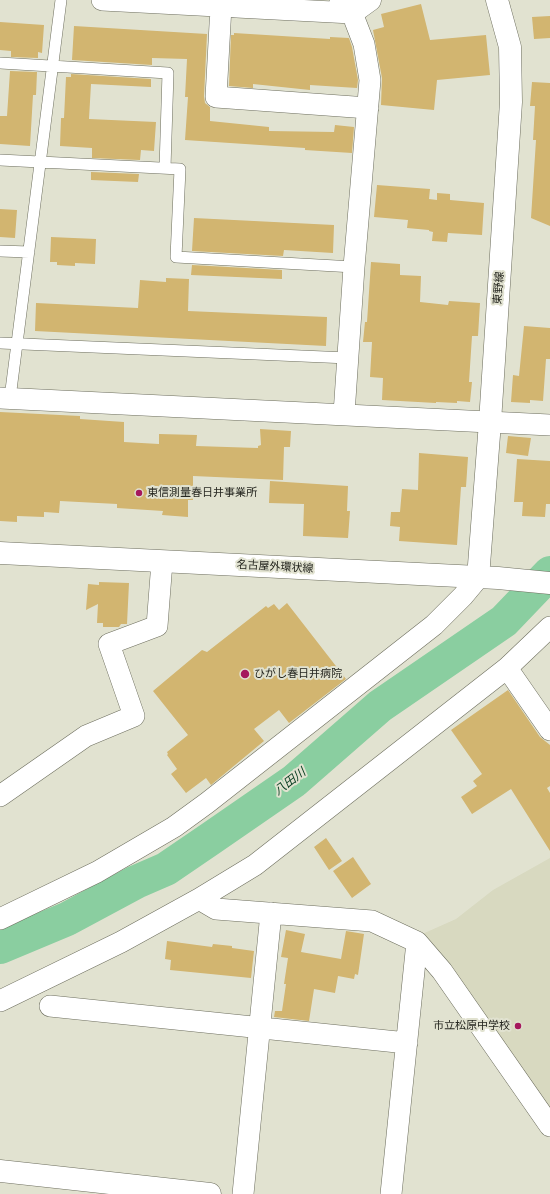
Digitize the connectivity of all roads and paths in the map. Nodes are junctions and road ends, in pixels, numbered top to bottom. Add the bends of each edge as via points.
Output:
1 (61, 0) edge
2 (102, 0) edge
3 (370, 0) edge
4 (497, 0) edge
5 (221, 6) junction
6 (346, 6) edge
7 (0, 63) edge
8 (53, 66) junction
9 (368, 108) junction
10 (0, 160) edge
11 (40, 162) junction
12 (165, 168) junction
13 (0, 251) edge
14 (29, 252) junction
15 (354, 268) junction
16 (0, 343) edge
17 (17, 344) junction
18 (348, 358) junction
19 (5, 398) edge
20 (344, 414) junction
21 (490, 422) junction
22 (550, 425) edge
23 (0, 553) edge
24 (162, 562) junction
25 (488, 578) junction
26 (550, 583) edge
27 (550, 627) edge
28 (507, 668) junction
29 (550, 730) edge
30 (0, 796) edge
31 (200, 899) junction
32 (270, 913) junction
33 (0, 919) edge
34 (417, 942) junction
35 (0, 1001) edge
36 (50, 1006) dead end
37 (259, 1028) junction
38 (407, 1043) junction
39 (550, 1126) edge
40 (0, 1171) edge
41 (210, 1194) edge
42 (242, 1194) edge
43 (391, 1194) edge

1 - 8 lane
2 - 5 street
3 - 6 street
4 - 21 street, 東野線 via 510,47 512,102
5 - 6 street
5 - 9 street via 216,97
6 - 9 street via 364,44 370,80
7 - 8 lane
8 - 11 lane
8 - 12 lane via 168,73
9 - 15 street
10 - 11 lane
11 - 12 lane
11 - 14 lane
12 - 15 lane via 180,169 176,257
13 - 14 lane
14 - 17 lane
15 - 18 street
16 - 17 lane
17 - 18 lane
17 - 19 lane
18 - 20 street
19 - 20 street
20 - 21 street
21 - 22 street
21 - 25 street, 東野線
23 - 24 street, 名古屋外環状線
24 - 25 street, 名古屋外環状線
24 - 30 street via 157,626 109,644 134,716 86,736
25 - 26 street, 名古屋外環状線
25 - 33 street via 463,596 434,625 174,827 97,872
27 - 28 street
28 - 29 street
28 - 31 street via 255,865
31 - 32 street via 216,909
31 - 35 street via 121,942
32 - 34 street via 372,921
32 - 37 street
34 - 38 street
34 - 39 street via 442,971
36 - 37 street
37 - 38 street
37 - 42 street
38 - 43 street
40 - 41 street

